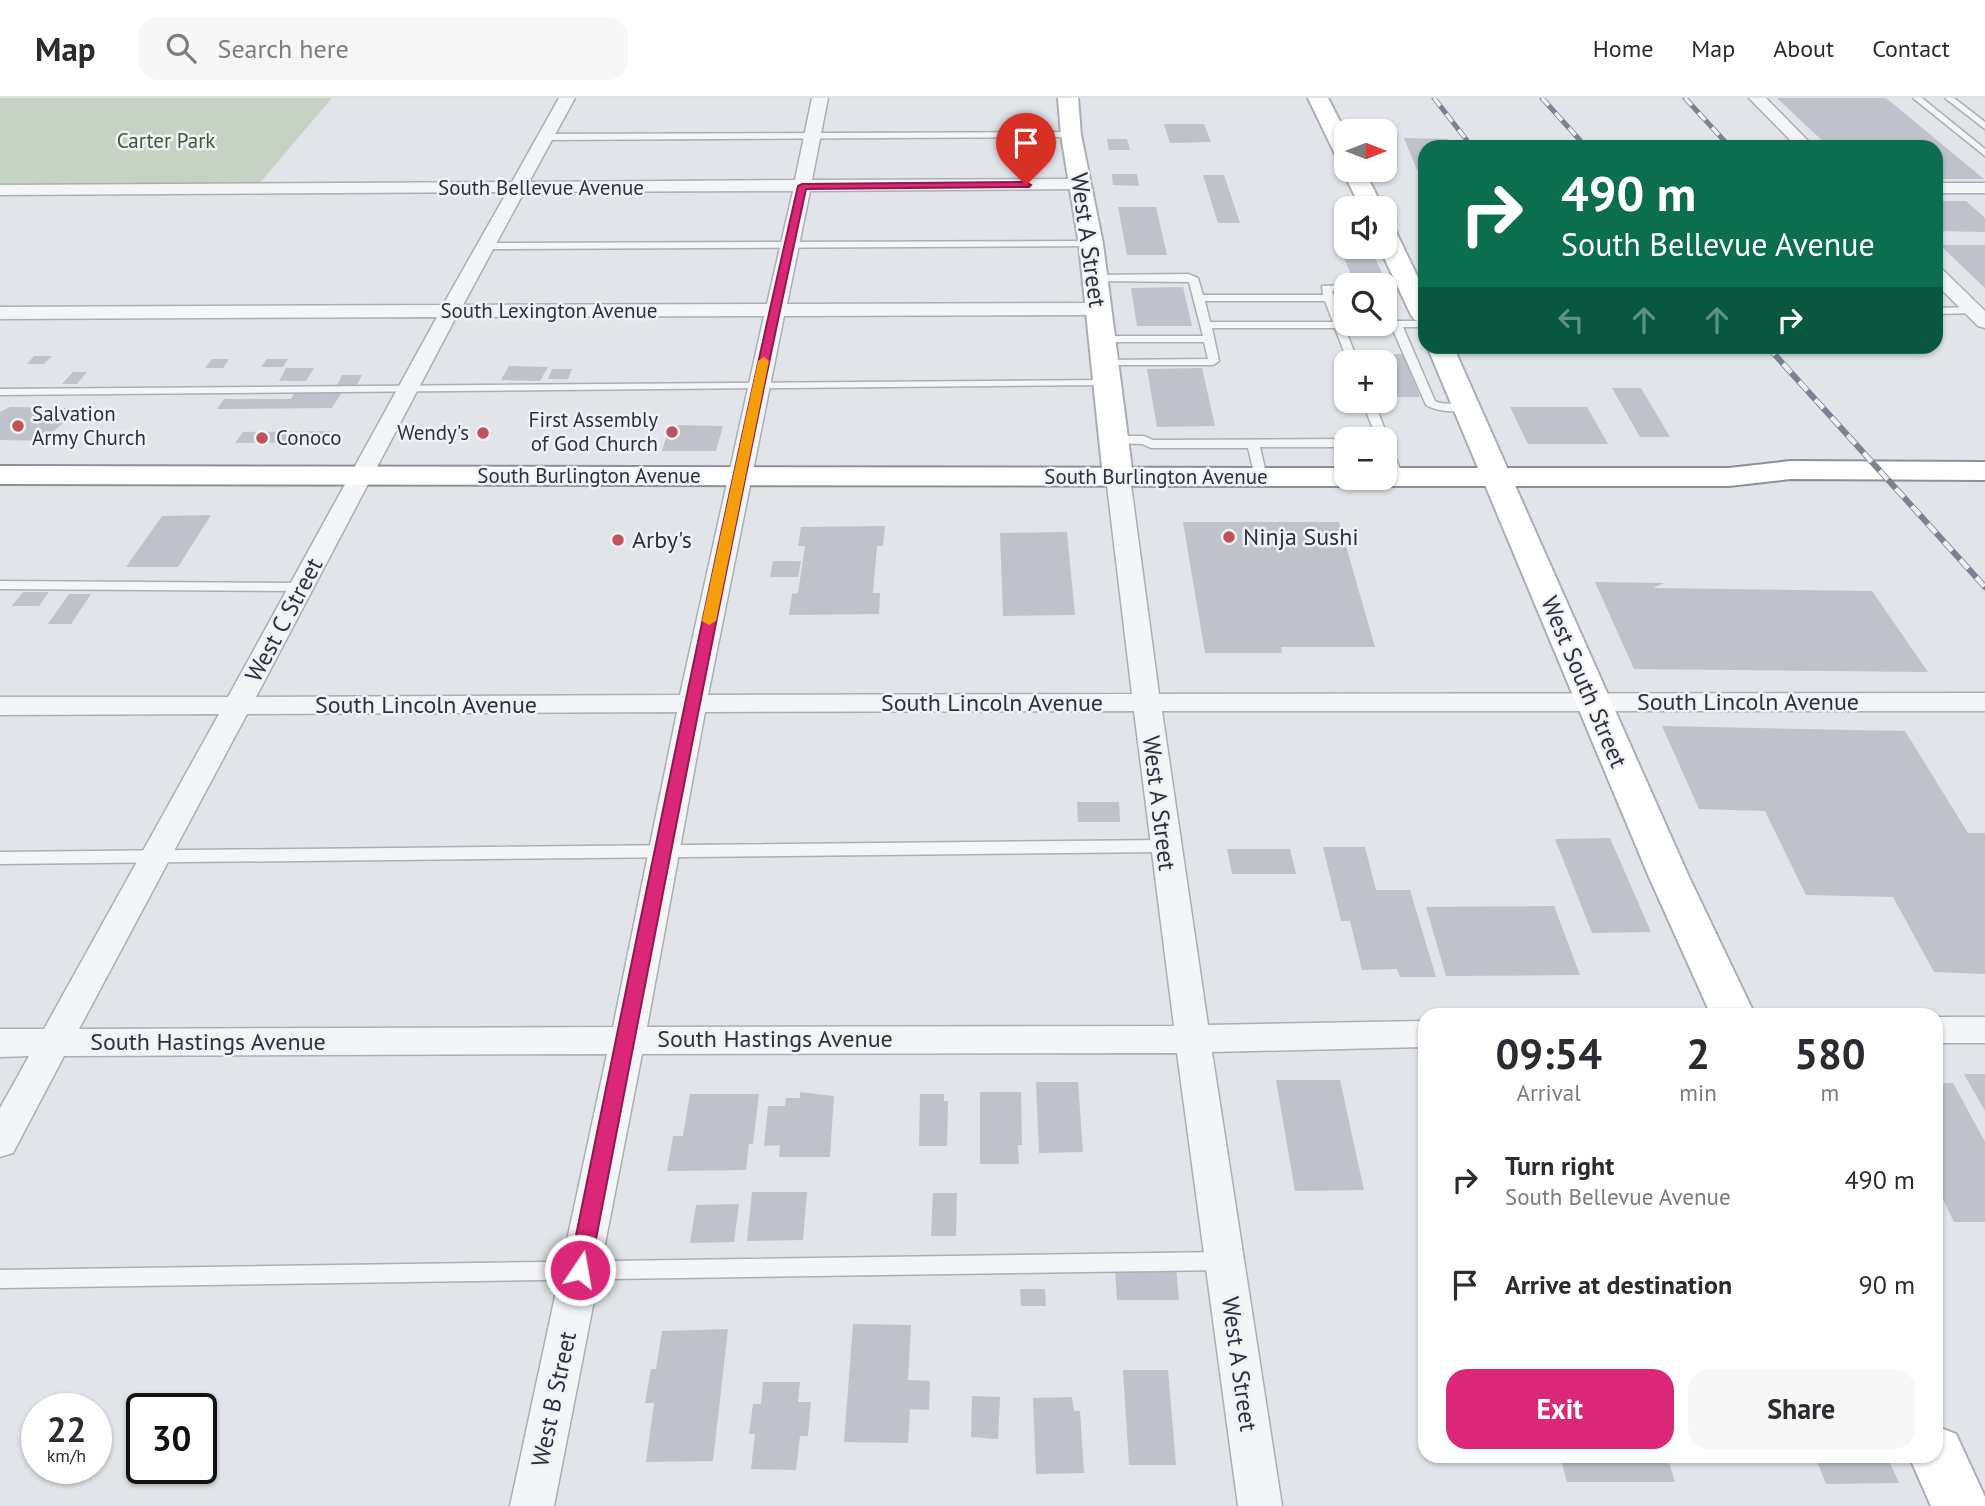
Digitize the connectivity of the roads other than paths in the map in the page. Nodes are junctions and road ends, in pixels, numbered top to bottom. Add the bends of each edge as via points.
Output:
1 (567, 98) edge
2 (820, 98) edge
3 (1068, 98) edge
4 (1318, 98) edge
5 (1757, 98) edge
6 (1917, 98) edge
7 (1949, 98) edge
8 (1985, 126) edge
9 (1334, 131) edge
10 (1071, 135) junction
11 (812, 136) junction
12 (546, 137) junction
13 (1799, 140) edge
14 (1985, 153) edge
15 (1082, 184) junction
16 (802, 186) junction
17 (518, 188) junction
18 (1943, 188) edge
19 (1985, 188) edge
20 (0, 190) edge
21 (791, 244) junction
22 (1091, 244) junction
23 (486, 246) junction
24 (1397, 253) edge
25 (1094, 278) junction
26 (1943, 281) edge
27 (1417, 285) edge
28 (1334, 287) edge
29 (1199, 298) junction
30 (1329, 298) junction
31 (1097, 309) junction
32 (776, 310) junction
33 (450, 311) junction
34 (1943, 311) edge
35 (1334, 312) edge
36 (0, 313) edge
37 (1979, 314) edge
38 (1397, 324) edge
39 (1418, 324) edge
40 (1206, 325) junction
41 (1334, 325) edge
42 (1397, 326) edge
43 (1209, 339) junction
44 (1444, 354) edge
45 (1104, 362) junction
46 (757, 388) junction
47 (407, 390) junction
48 (0, 392) edge
49 (1467, 407) junction
50 (1114, 440) junction
51 (1334, 443) edge
52 (1253, 444) junction
53 (1985, 471) edge
54 (0, 475) edge
55 (363, 475) junction
56 (740, 476) junction
57 (1118, 477) junction
58 (1261, 477) junction
59 (1334, 477) edge
60 (1397, 477) edge
61 (1498, 477) junction
62 (1729, 477) junction
63 (1985, 488) edge
64 (0, 584) edge
65 (302, 587) junction
66 (1147, 702) junction
67 (1593, 702) junction
68 (1985, 702) edge
69 (238, 705) junction
70 (692, 705) junction
71 (0, 706) edge
72 (1165, 846) junction
73 (664, 851) junction
74 (155, 857) junction
75 (0, 858) edge
76 (1730, 1008) edge
77 (1943, 1030) edge
78 (1985, 1030) edge
79 (1418, 1034) edge
80 (628, 1039) junction
81 (1192, 1039) junction
82 (54, 1042) junction
83 (0, 1043) edge
84 (0, 1142) edge
85 (1224, 1261) junction
86 (580, 1270) junction
87 (0, 1279) edge
88 (1941, 1463) edge
89 (532, 1506) edge
90 (1261, 1506) edge
91 (1960, 1506) edge

1 - 12 street, West C Street
2 - 11 street, West B Street
3 - 10 main road, West A Street
4 - 9 main road
5 - 13 street
6 - 14 lane
7 - 8 lane
10 - 11 lane
10 - 15 main road, West A Street
11 - 12 lane
11 - 16 street, West B Street
12 - 17 street, West C Street
15 - 16 street, South Bellevue Avenue
15 - 22 main road, West A Street
16 - 17 street, South Bellevue Avenue
16 - 21 street, West B Street
17 - 20 street, South Bellevue Avenue
17 - 23 street, West C Street
18 - 19 street
21 - 22 lane
21 - 23 lane
21 - 32 street, West B Street
22 - 25 main road, West A Street
23 - 33 street, West C Street
24 - 27 main road
25 - 29 lane via 1188,277 1194,280
25 - 31 main road, West A Street
26 - 37 street
28 - 30 lane via 1326,288
29 - 30 lane
29 - 40 lane
30 - 35 lane
31 - 32 street, South Lexington Avenue
31 - 45 main road, West A Street
32 - 33 street, South Lexington Avenue
32 - 46 street, West B Street
33 - 36 street, South Lexington Avenue
33 - 47 street, West C Street
34 - 37 lane
38 - 39 lane
40 - 41 lane
40 - 43 lane
42 - 49 lane via 1430,403
43 - 45 lane
43 - 45 lane via 1214,361 1209,363
44 - 49 main road, West South Street
45 - 46 lane
45 - 50 main road, West A Street
46 - 47 lane
46 - 56 street, West B Street
47 - 48 lane
47 - 55 street, West C Street
49 - 61 main road, West South Street
50 - 52 lane
50 - 57 main road, West A Street
51 - 52 lane
52 - 58 lane
53 - 62 main road via 1790,470
54 - 55 main road, South Burlington Avenue
55 - 56 main road, South Burlington Avenue
55 - 65 street, West C Street
56 - 57 main road, South Burlington Avenue
56 - 70 street, West B Street
57 - 58 main road, South Burlington Avenue
57 - 66 street, West A Street
58 - 59 main road, South Burlington Avenue
60 - 61 main road
61 - 62 main road
61 - 67 main road, West South Street
62 - 63 main road via 1801,486
64 - 65 lane
65 - 69 street, West C Street
66 - 67 street, South Lincoln Avenue
66 - 70 street, South Lincoln Avenue
66 - 72 street, West A Street
67 - 68 street, South Lincoln Avenue
67 - 76 main road, West South Street
69 - 70 street, South Lincoln Avenue
69 - 71 street, South Lincoln Avenue
69 - 74 street, West C Street
70 - 73 street, West B Street
72 - 73 lane
72 - 81 street, West A Street
73 - 74 lane
73 - 80 street, West B Street
74 - 75 lane
74 - 82 street, West C Street
77 - 78 street
79 - 81 street, South Hastings Avenue
80 - 81 street, South Hastings Avenue
80 - 82 street, South Hastings Avenue
80 - 86 street, West B Street
81 - 85 street, West A Street
82 - 83 street, South Hastings Avenue
82 - 84 street, West C Street
85 - 86 lane
85 - 90 street, West A Street
86 - 87 lane
86 - 89 street, West B Street
88 - 91 main road

